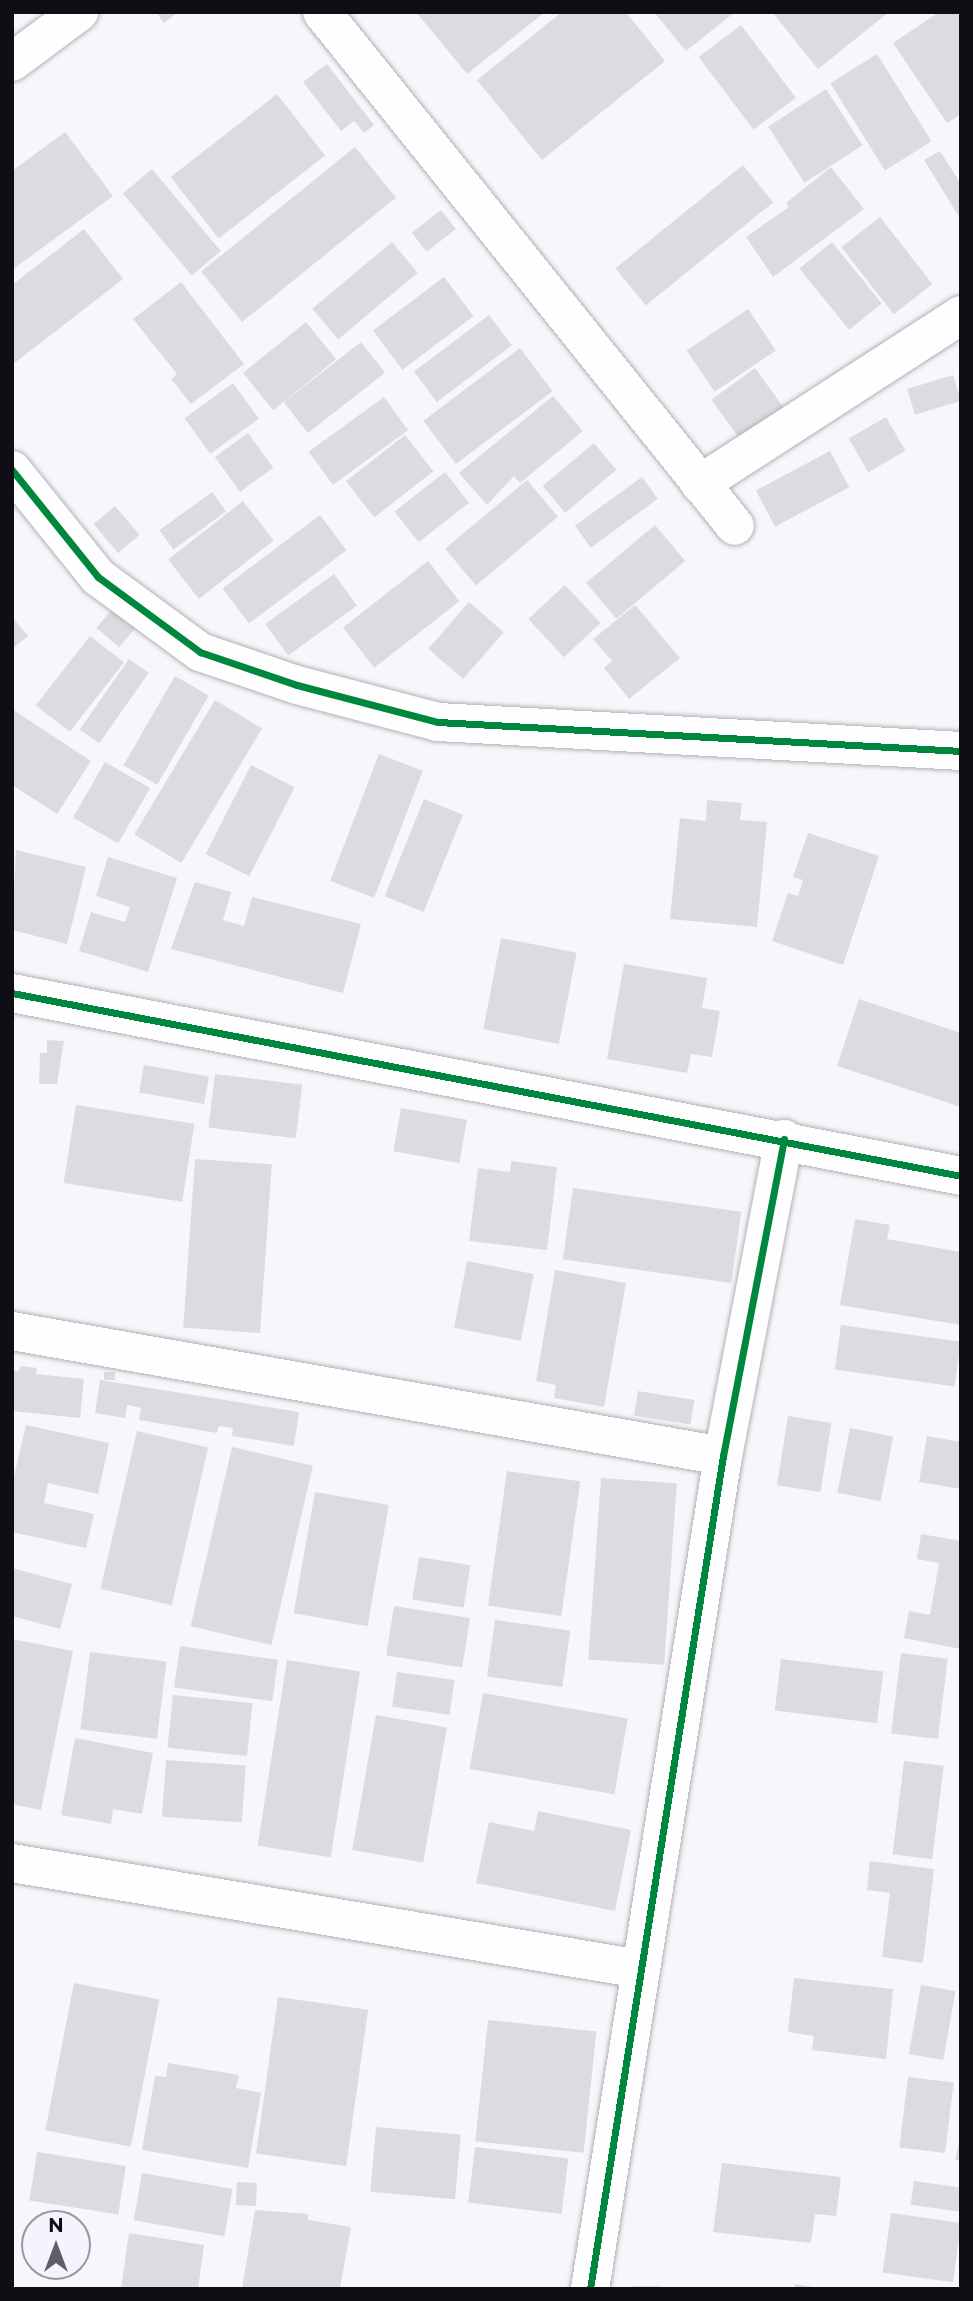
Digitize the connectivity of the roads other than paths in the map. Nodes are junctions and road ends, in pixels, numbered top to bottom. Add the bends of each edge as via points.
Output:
1 (79, 12) edge
2 (322, 12) edge
3 (16, 52) edge
4 (961, 316) edge
5 (12, 470) edge
6 (700, 484) junction
7 (735, 526) dead end
8 (961, 751) edge
9 (12, 993) edge
10 (784, 1139) junction
11 (961, 1176) edge
12 (12, 1331) edge
13 (723, 1456) junction
14 (12, 1863) edge
15 (640, 1969) junction
16 (590, 2289) edge

1 - 3 street
2 - 6 street
4 - 6 street
5 - 8 street via 98,578 200,652 297,685 438,722
6 - 7 street
9 - 10 street
10 - 11 street
10 - 13 street
12 - 13 street
13 - 15 street
14 - 15 street
15 - 16 street

